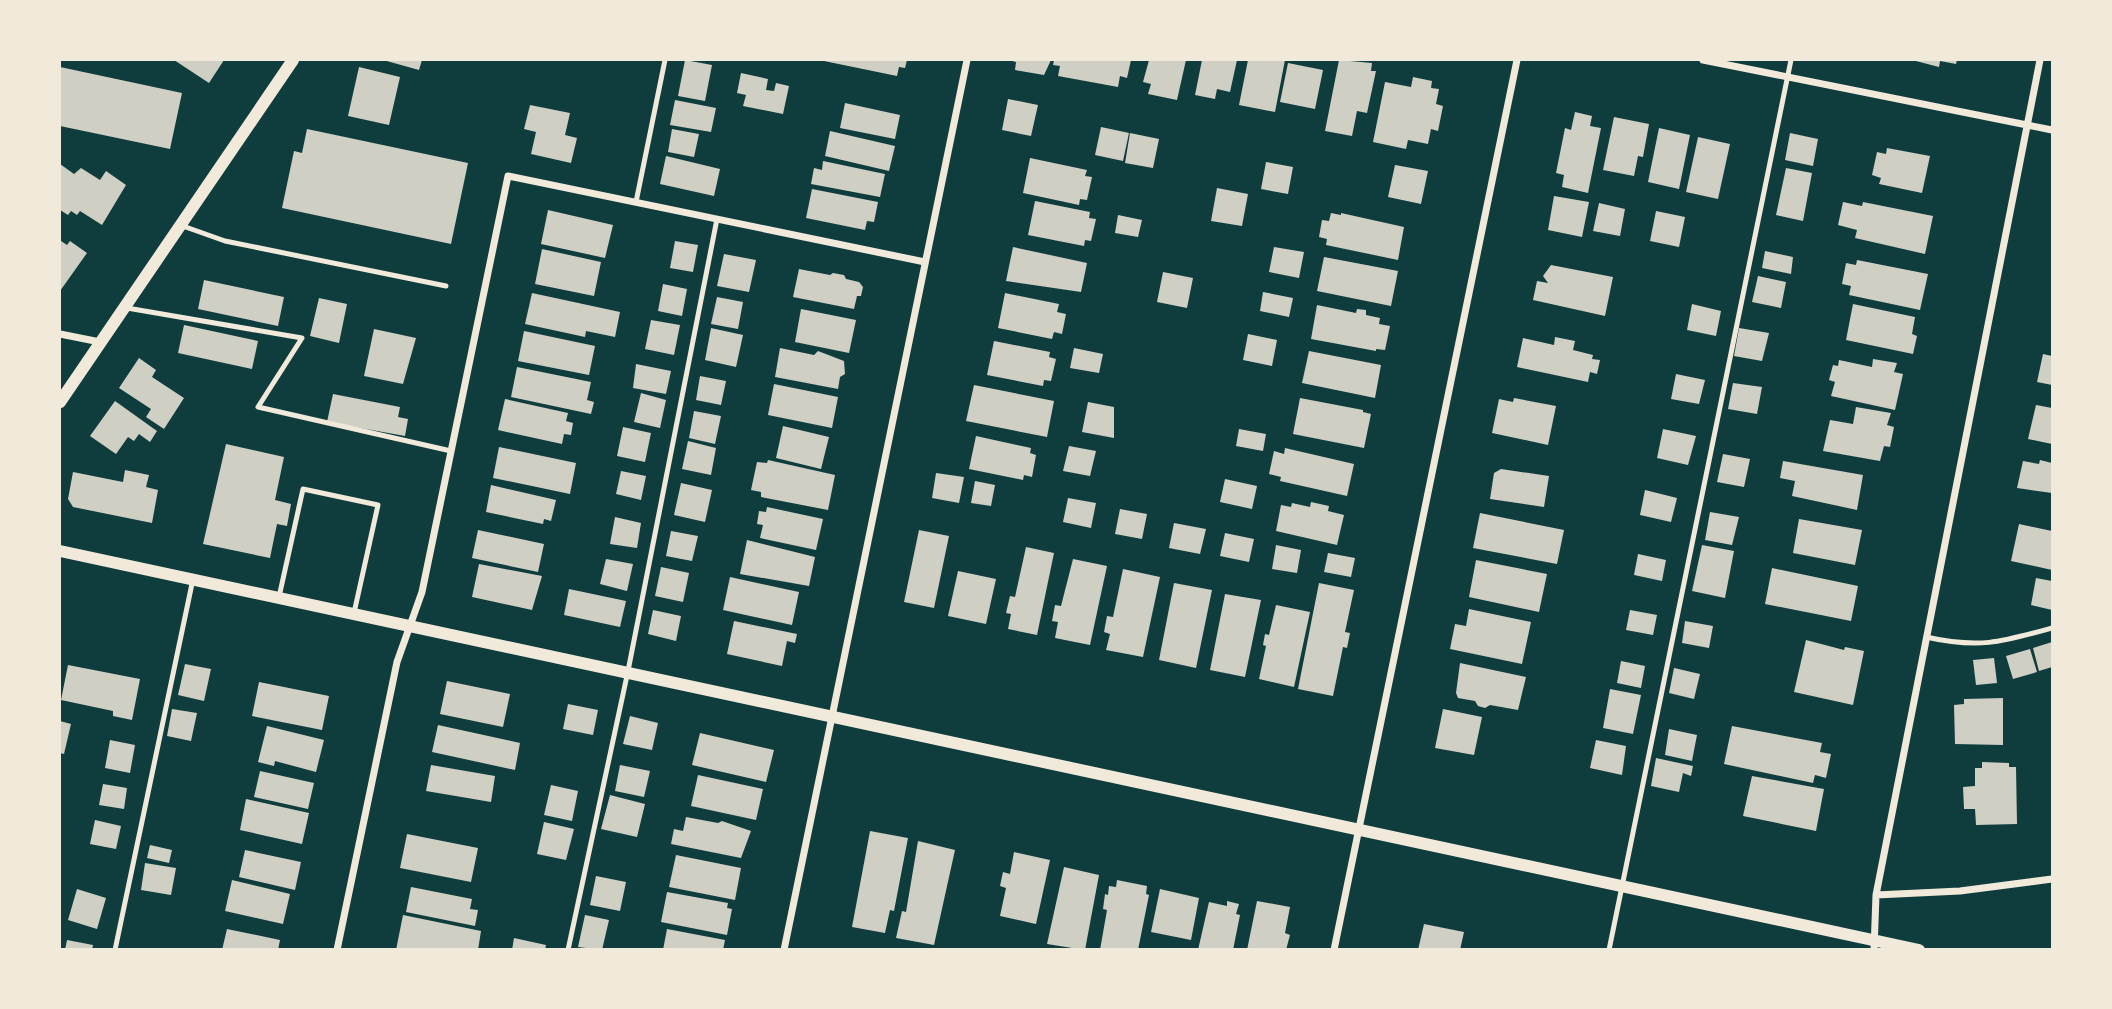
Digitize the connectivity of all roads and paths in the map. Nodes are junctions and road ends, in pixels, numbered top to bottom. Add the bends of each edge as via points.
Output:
1 (293, 60) edge
2 (664, 60) edge
3 (967, 60) edge
4 (1517, 60) edge
5 (1703, 60) edge
6 (1790, 60) edge
7 (2040, 60) edge
8 (1787, 76) junction
9 (2027, 124) junction
10 (2053, 130) edge
11 (636, 202) junction
12 (717, 219) junction
13 (180, 225) junction
14 (925, 262) junction
15 (446, 286) dead end
16 (124, 307) junction
17 (60, 334) edge
18 (100, 342) junction
19 (60, 402) edge
20 (451, 451) junction
21 (60, 551) edge
22 (193, 579) junction
23 (279, 597) junction
24 (355, 613) junction
25 (411, 625) junction
26 (2053, 628) edge
27 (1926, 637) junction
28 (628, 671) junction
29 (832, 716) junction
30 (1358, 828) junction
31 (2053, 879) edge
32 (1622, 885) junction
33 (1876, 895) junction
34 (1874, 945) edge
35 (115, 950) edge
36 (337, 950) edge
37 (568, 950) edge
38 (784, 950) edge
39 (1334, 950) edge
40 (1609, 950) edge
41 (1919, 950) edge

1 - 13 street
2 - 11 lane
3 - 14 street
4 - 30 street
5 - 8 street
6 - 8 lane
7 - 9 street
8 - 9 street
8 - 32 lane
9 - 10 street
9 - 27 street
11 - 12 street
11 - 20 street via 508,176
12 - 14 street
12 - 28 lane
13 - 15 lane via 225,241
13 - 16 street
14 - 29 street
16 - 18 street
16 - 20 lane via 302,338 258,407
17 - 18 street
18 - 19 street
20 - 25 street
21 - 22 street
22 - 23 street
22 - 35 lane
23 - 24 street
23 - 24 lane via 303,489 378,505
24 - 25 street
25 - 28 street
25 - 36 street via 397,662
26 - 27 lane via 1997,643 1962,645
27 - 33 street
28 - 29 street
28 - 37 lane
29 - 30 street
29 - 38 street
30 - 32 street
30 - 39 street
31 - 33 street via 1960,891
32 - 34 street
32 - 40 lane
33 - 34 street
34 - 41 street

